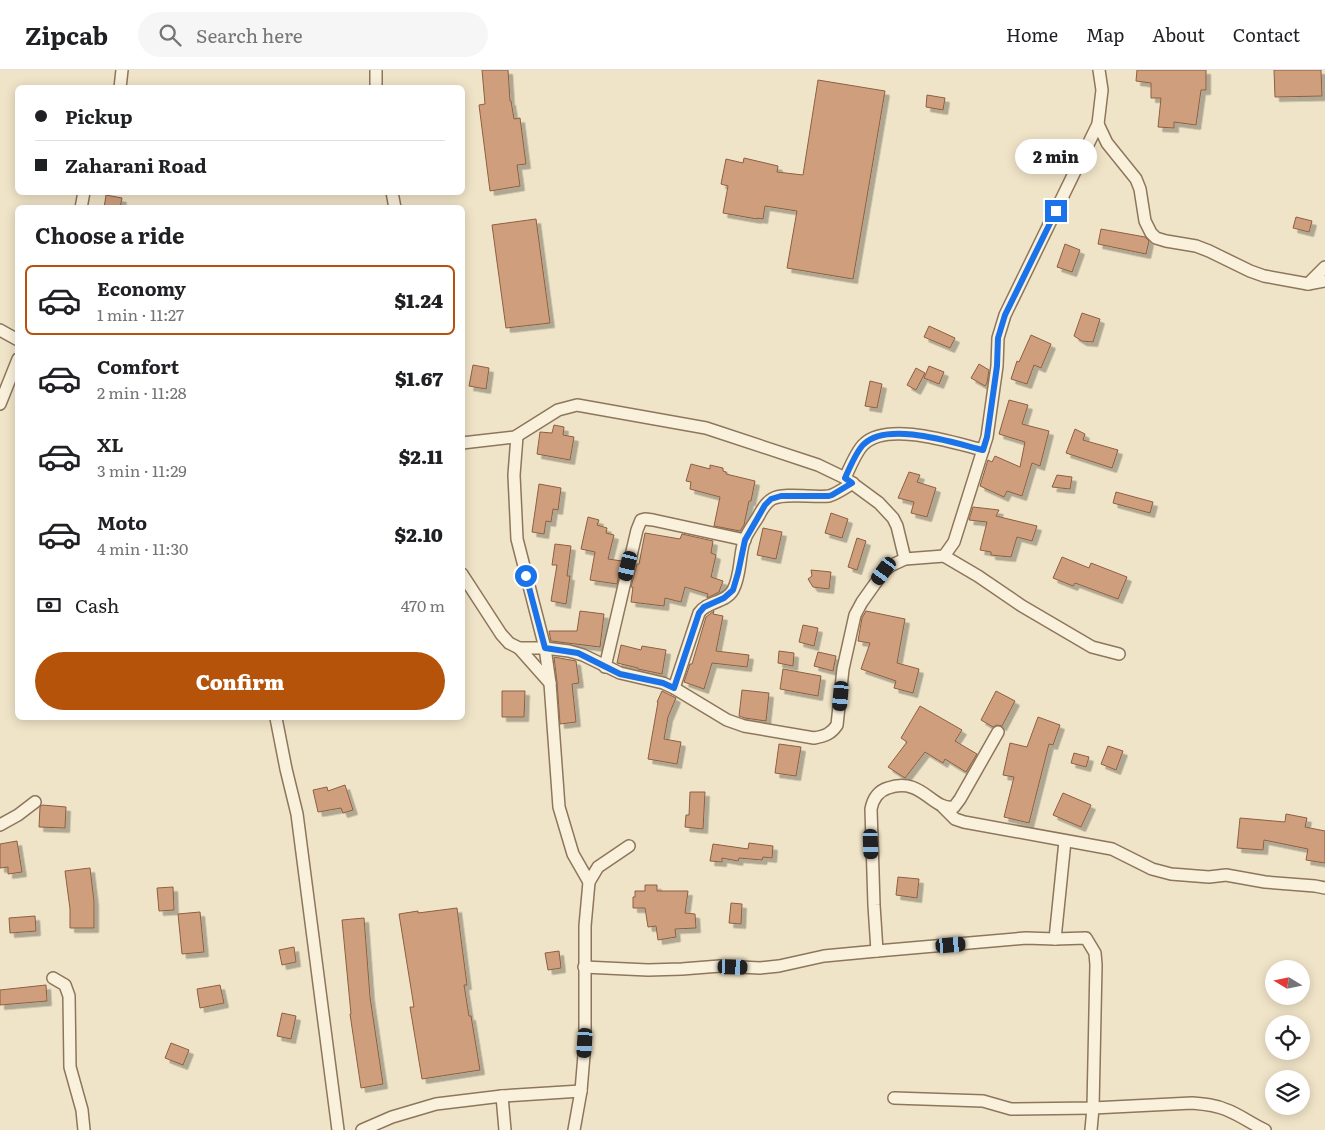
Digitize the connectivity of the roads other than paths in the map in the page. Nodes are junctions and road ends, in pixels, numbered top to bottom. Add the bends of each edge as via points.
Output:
1 (122, 70) edge
2 (376, 70) edge
3 (1099, 70) edge
4 (120, 85) edge
5 (376, 85) edge
6 (1098, 124) junction
7 (1325, 266) edge
8 (1325, 281) edge
9 (1308, 284) junction
10 (0, 330) edge
11 (15, 338) edge
12 (15, 367) edge
13 (0, 404) edge
14 (517, 436) junction
15 (465, 443) edge
16 (983, 450) junction
17 (849, 480) junction
18 (745, 540) junction
19 (944, 556) junction
20 (905, 559) junction
21 (465, 578) edge
22 (518, 648) junction
23 (545, 648) junction
24 (1119, 654) dead end
25 (605, 667) junction
26 (550, 682) junction
27 (674, 688) junction
28 (277, 720) edge
29 (998, 732) dead end
30 (35, 802) dead end
31 (943, 807) junction
32 (0, 825) edge
33 (1065, 841) junction
34 (629, 846) dead end
35 (589, 882) junction
36 (1325, 888) edge
37 (1055, 939) junction
38 (877, 951) junction
39 (584, 967) junction
40 (53, 978) dead end
41 (581, 1091) junction
42 (502, 1096) junction
43 (894, 1098) dead end
44 (1093, 1108) junction
45 (84, 1130) edge
46 (338, 1130) edge
47 (362, 1130) edge
48 (505, 1130) edge
49 (574, 1130) edge
50 (1091, 1130) edge
51 (1266, 1130) edge

1 - 4 street
2 - 5 street
3 - 6 street via 1102,90
6 - 9 street via 1107,143 1136,180 1145,221 1156,238 1196,246 1258,274
6 - 16 street via 1005,315 998,338 997,366
7 - 9 street
8 - 9 street
10 - 11 street
12 - 13 street
14 - 15 street
14 - 17 street via 558,410 577,405 706,428 818,465
14 - 23 street via 514,474 517,539
16 - 17 street via 914,435 884,435 862,445
16 - 19 street via 954,542
17 - 18 street via 829,496 771,499
17 - 20 street via 894,518
18 - 25 street via 641,520
18 - 27 street via 733,590 699,613
19 - 20 street
19 - 24 street via 1092,647
20 - 27 street via 884,571 858,608 844,669 837,725 832,732 807,738 744,726 714,713
21 - 22 street via 506,640
22 - 23 street
22 - 26 street
23 - 25 street via 578,653
23 - 26 street
25 - 27 street
26 - 35 street via 559,807 573,854
28 - 46 street via 297,814
29 - 31 street via 956,806
30 - 32 street
31 - 33 street via 964,822
31 - 38 street via 915,788 898,785 880,792 872,803
33 - 36 street via 1112,849 1152,869 1171,874 1226,875
33 - 37 street
34 - 35 street via 598,867
35 - 39 street
37 - 38 street via 1026,938
37 - 44 street via 1086,938 1095,953
38 - 39 street via 824,956 760,968 720,966 648,970
39 - 41 street via 585,1043
40 - 45 street via 65,985 69,996 70,1067
41 - 42 street
41 - 49 street
42 - 47 street via 436,1104
42 - 48 street
43 - 44 street via 983,1101 1011,1109
44 - 50 street
44 - 51 street via 1206,1105 1226,1109

